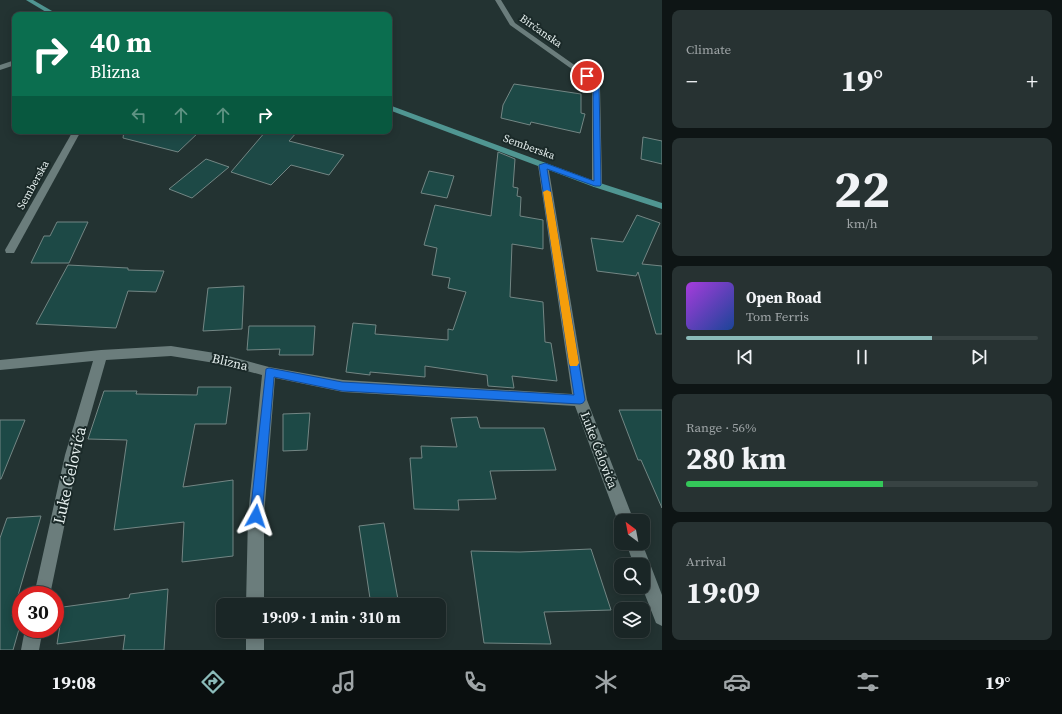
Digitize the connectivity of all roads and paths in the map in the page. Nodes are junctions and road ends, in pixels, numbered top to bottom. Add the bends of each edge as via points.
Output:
1 (32, 0) edge
2 (498, 0) edge
3 (51, 12) edge
4 (12, 63) edge
5 (0, 68) edge
6 (392, 108) edge
7 (75, 134) edge
8 (543, 165) junction
9 (597, 185) junction
10 (662, 206) edge
11 (10, 250) dead end
12 (101, 355) junction
13 (0, 365) edge
14 (269, 372) junction
15 (580, 400) junction
16 (623, 514) edge
17 (650, 585) edge
18 (44, 586) edge
19 (255, 598) edge
20 (662, 617) edge
21 (32, 638) edge
22 (255, 638) edge
23 (30, 650) edge
24 (255, 650) edge

1 - 3 main road
2 - 9 street, Birčanska via 512,24 593,81 596,87
4 - 5 street
6 - 8 main road, Semberska
7 - 11 street, Semberska
8 - 9 main road, Semberska
8 - 15 street, Luke Ćelovića
9 - 10 main road, Semberska
12 - 13 street, Blizna
12 - 14 street, Blizna via 171,351 221,359
12 - 18 street, Luke Ćelovića via 72,455
14 - 15 street, Blizna via 342,386
14 - 19 street via 256,516
15 - 16 street, Luke Ćelovića
17 - 20 street
21 - 23 street
22 - 24 street

